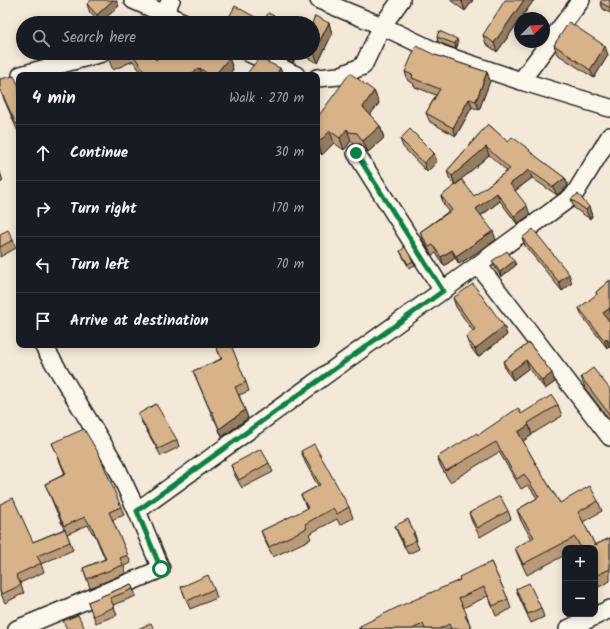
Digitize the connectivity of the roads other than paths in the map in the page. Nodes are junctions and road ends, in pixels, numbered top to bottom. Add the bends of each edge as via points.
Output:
1 (133, 0) edge
2 (319, 0) edge
3 (401, 0) edge
4 (581, 0) edge
5 (164, 12) edge
6 (382, 26) junction
7 (76, 60) edge
8 (264, 60) edge
9 (30, 72) edge
10 (290, 72) edge
11 (320, 78) edge
12 (521, 81) junction
13 (610, 108) edge
14 (610, 136) edge
15 (356, 153) dead end
16 (478, 266) junction
17 (443, 291) junction
18 (46, 348) edge
19 (610, 437) edge
20 (137, 511) junction
21 (610, 609) edge
22 (17, 629) edge
23 (568, 629) edge

1 - 5 street
2 - 6 street
3 - 6 street
4 - 12 street
6 - 11 street via 363,66 339,76
6 - 12 street via 441,54
7 - 9 street
8 - 10 street
12 - 13 street
14 - 16 street via 574,195
15 - 17 street
16 - 17 street
16 - 19 street
17 - 20 street
18 - 20 street via 115,464
20 - 22 street via 161,569
21 - 23 street

